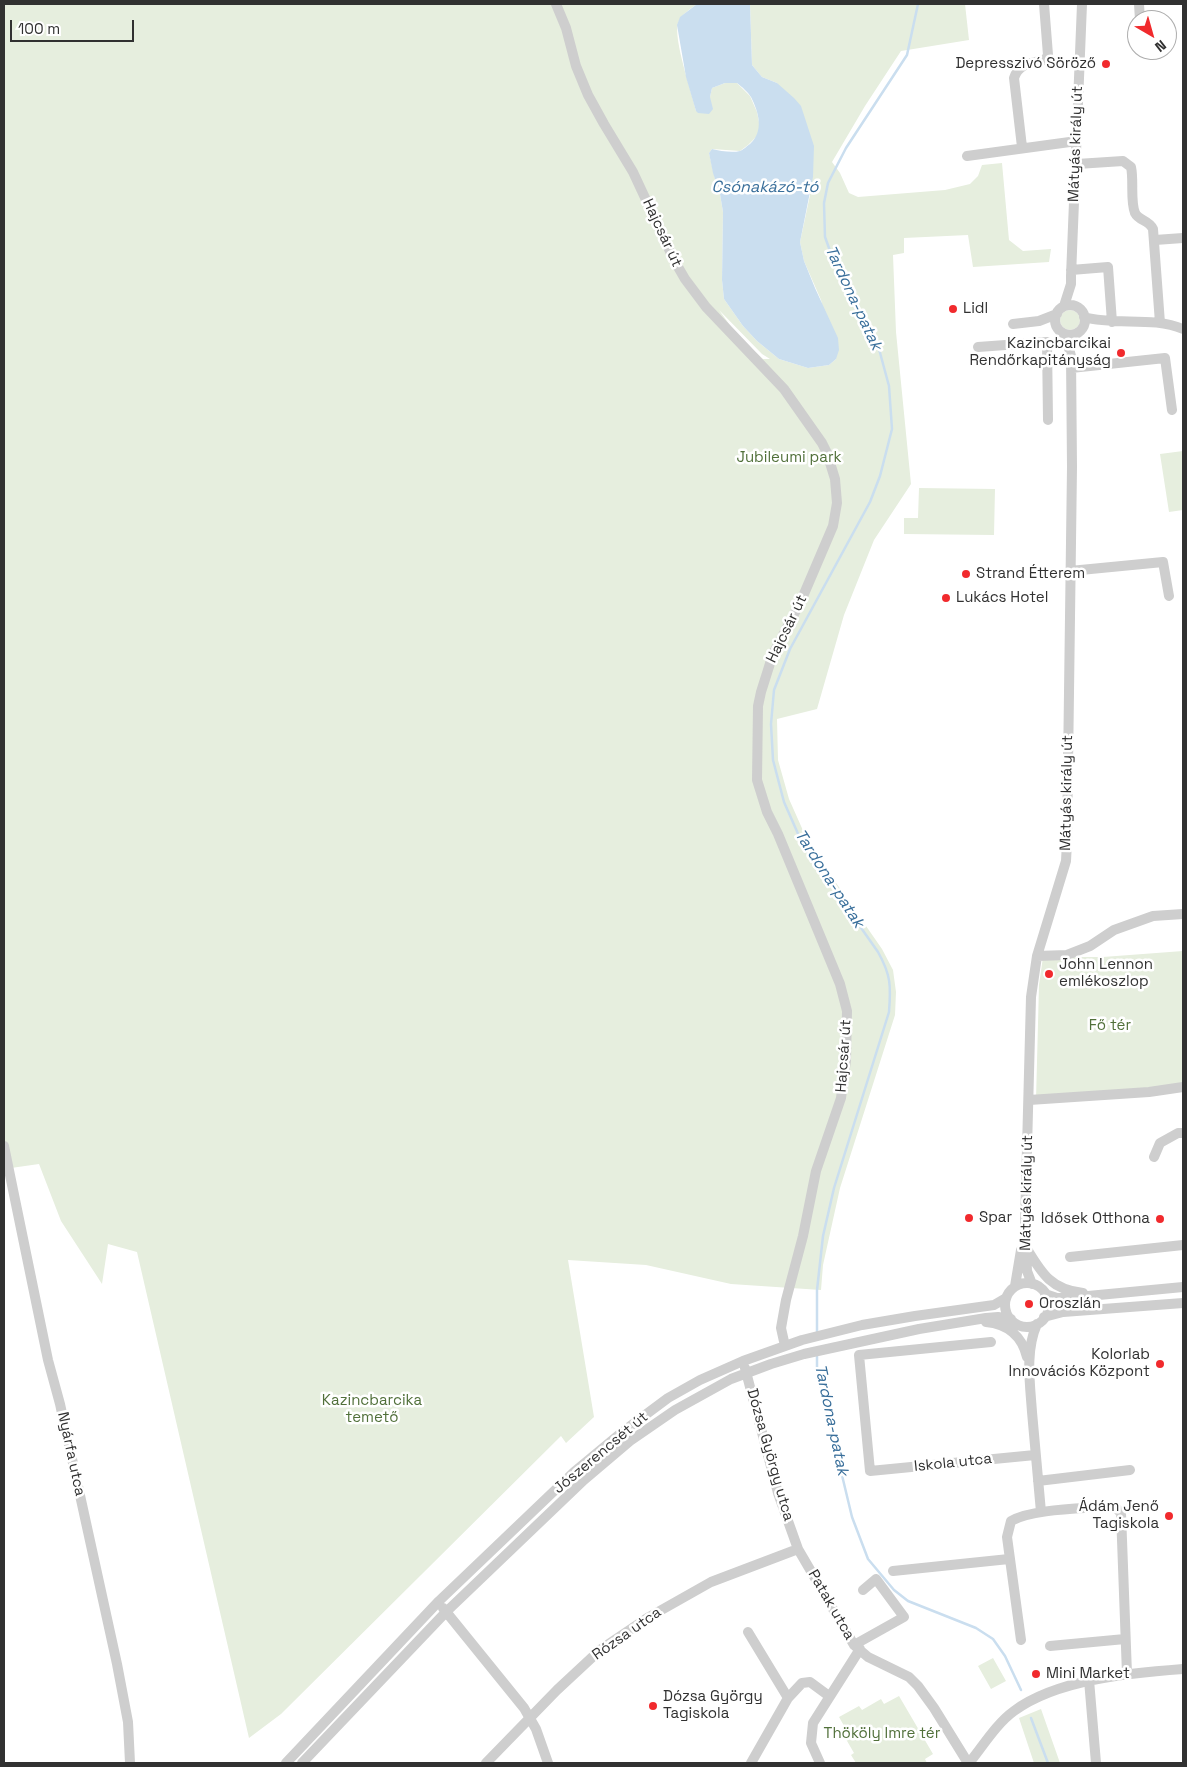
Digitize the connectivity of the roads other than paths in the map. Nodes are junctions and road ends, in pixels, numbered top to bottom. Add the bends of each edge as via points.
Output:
1 (556, 4) edge
2 (1044, 4) edge
3 (1082, 4) edge
4 (1077, 141) junction
5 (1022, 147) junction
6 (967, 156) dead end
7 (1077, 164) junction
8 (1183, 238) edge
9 (1155, 240) junction
10 (1072, 270) junction
11 (1071, 306) junction
12 (1057, 314) junction
13 (1039, 321) junction
14 (1112, 322) junction
15 (1160, 323) junction
16 (1013, 324) dead end
17 (1081, 326) junction
18 (1183, 329) edge
19 (1061, 330) junction
20 (978, 347) dead end
21 (1070, 356) junction
22 (1071, 368) junction
23 (1172, 410) dead end
24 (1048, 420) dead end
25 (1070, 571) junction
26 (1169, 596) dead end
27 (1183, 914) edge
28 (1036, 956) junction
29 (1183, 1087) edge
30 (1029, 1100) junction
31 (1183, 1133) edge
32 (4, 1146) edge
33 (1154, 1157) dead end
34 (1025, 1224) junction
35 (1026, 1246) junction
36 (1183, 1246) edge
37 (1070, 1257) dead end
38 (1032, 1284) junction
39 (1015, 1286) junction
40 (1183, 1287) edge
41 (1046, 1294) junction
42 (1096, 1295) junction
43 (1006, 1298) junction
44 (1183, 1304) edge
45 (1013, 1321) junction
46 (1040, 1321) junction
47 (960, 1323) junction
48 (991, 1342) dead end
49 (785, 1346) junction
50 (1025, 1349) junction
51 (743, 1361) junction
52 (1029, 1368) junction
53 (747, 1373) junction
54 (1035, 1454) junction
55 (1130, 1470) dead end
56 (1038, 1481) junction
57 (1042, 1512) junction
58 (798, 1549) junction
59 (1010, 1559) junction
60 (893, 1571) dead end
61 (863, 1590) dead end
62 (439, 1601) junction
63 (446, 1612) junction
64 (748, 1632) dead end
65 (1125, 1639) junction
66 (1021, 1640) dead end
67 (1050, 1646) dead end
68 (857, 1647) junction
69 (1183, 1669) edge
70 (1127, 1674) junction
71 (1089, 1680) junction
72 (829, 1696) junction
73 (788, 1698) junction
74 (530, 1719) junction
75 (130, 1763) edge
76 (286, 1763) edge
77 (302, 1763) edge
78 (486, 1763) edge
79 (548, 1763) edge
80 (751, 1763) edge
81 (820, 1763) edge
82 (969, 1763) edge
83 (1096, 1763) edge

1 - 49 street, Hajcsár út via 588,95 634,172 684,279 706,307 784,389 824,448 836,479 837,503 833,526 801,601 773,654 760,692 757,722 758,780 767,812 840,984 847,1011 841,1098 816,1171 786,1300 781,1328
2 - 5 street via 1048,55 1045,60 1022,66 1014,78
3 - 4 street, Mátyás király út
4 - 5 street
4 - 7 street, Mátyás király út
5 - 6 street
7 - 9 street via 1127,162 1132,171 1135,211 1151,224
7 - 10 street, Mátyás király út
8 - 9 street
9 - 15 street
10 - 11 street, Mátyás király út
10 - 14 street via 1108,267
11 - 12 street
11 - 17 street via 1081,311
12 - 13 street
12 - 19 street, Mátyás király út
13 - 16 street
13 - 19 street
14 - 15 street
14 - 17 street via 1097,321
15 - 18 street
17 - 19 street
17 - 21 street, Mátyás király út
19 - 21 street, Mátyás király út
20 - 24 street via 1047,342
21 - 22 street, Mátyás király út
22 - 23 street via 1164,358
22 - 25 street, Mátyás király út
25 - 26 street via 1163,562
25 - 28 street, Mátyás király út via 1066,861
27 - 28 street via 1153,916 1114,930 1090,946 1066,955
28 - 30 street, Mátyás király út via 1031,998
29 - 30 street
30 - 34 street, Mátyás király út
31 - 33 street via 1160,1143
32 - 75 street, Nyárfa utca via 128,1722
34 - 35 street, Mátyás király út
34 - 39 street
35 - 38 street, Mátyás király út via 1027,1271
35 - 42 street via 1041,1272 1058,1286
36 - 37 street
38 - 39 street
38 - 41 street
39 - 43 street
40 - 42 street
41 - 42 street via 1056,1298
41 - 46 street via 1048,1306
43 - 45 street via 1006,1309
43 - 49 street, Jószerencsét út via 994,1305 915,1316 829,1333
44 - 46 street via 1063,1312
45 - 46 street via 1027,1326
45 - 47 street, Jószerencsét út via 998,1317
45 - 50 street
46 - 52 street via 1032,1336
47 - 50 street via 983,1322 1003,1326 1018,1336
47 - 53 street, Jószerencsét út via 804,1354
48 - 54 street, Iskola utca via 859,1356 870,1471
49 - 51 street, Jószerencsét út
50 - 52 street
51 - 53 street, Dózsa György utca
51 - 62 street, Jószerencsét út via 681,1390 621,1433 574,1472
52 - 54 street
53 - 58 street, Dózsa György utca via 778,1492
53 - 63 street, Jószerencsét út via 675,1410 630,1441 584,1480
54 - 56 street
55 - 56 street
56 - 57 street
57 - 59 street via 1011,1521 1007,1537
57 - 65 street via 1114,1506 1121,1514
58 - 68 street, Patak utca
58 - 74 street, Rózsa utca via 718,1578 649,1617 600,1650
59 - 60 street
59 - 66 street
61 - 68 street via 876,1579 904,1617
62 - 63 street
62 - 76 street, Jószerencsét út
63 - 74 street
63 - 77 street, Jószerencsét út
64 - 73 street
65 - 67 street
65 - 70 street
68 - 72 street
68 - 82 street, Patak utca via 878,1663 909,1677 918,1686
69 - 70 street
70 - 71 street
71 - 82 street via 1056,1690 1012,1711
71 - 83 street
72 - 73 street via 806,1682
72 - 81 street via 812,1728 811,1744
73 - 80 street
74 - 78 street, Rózsa utca
74 - 79 street

